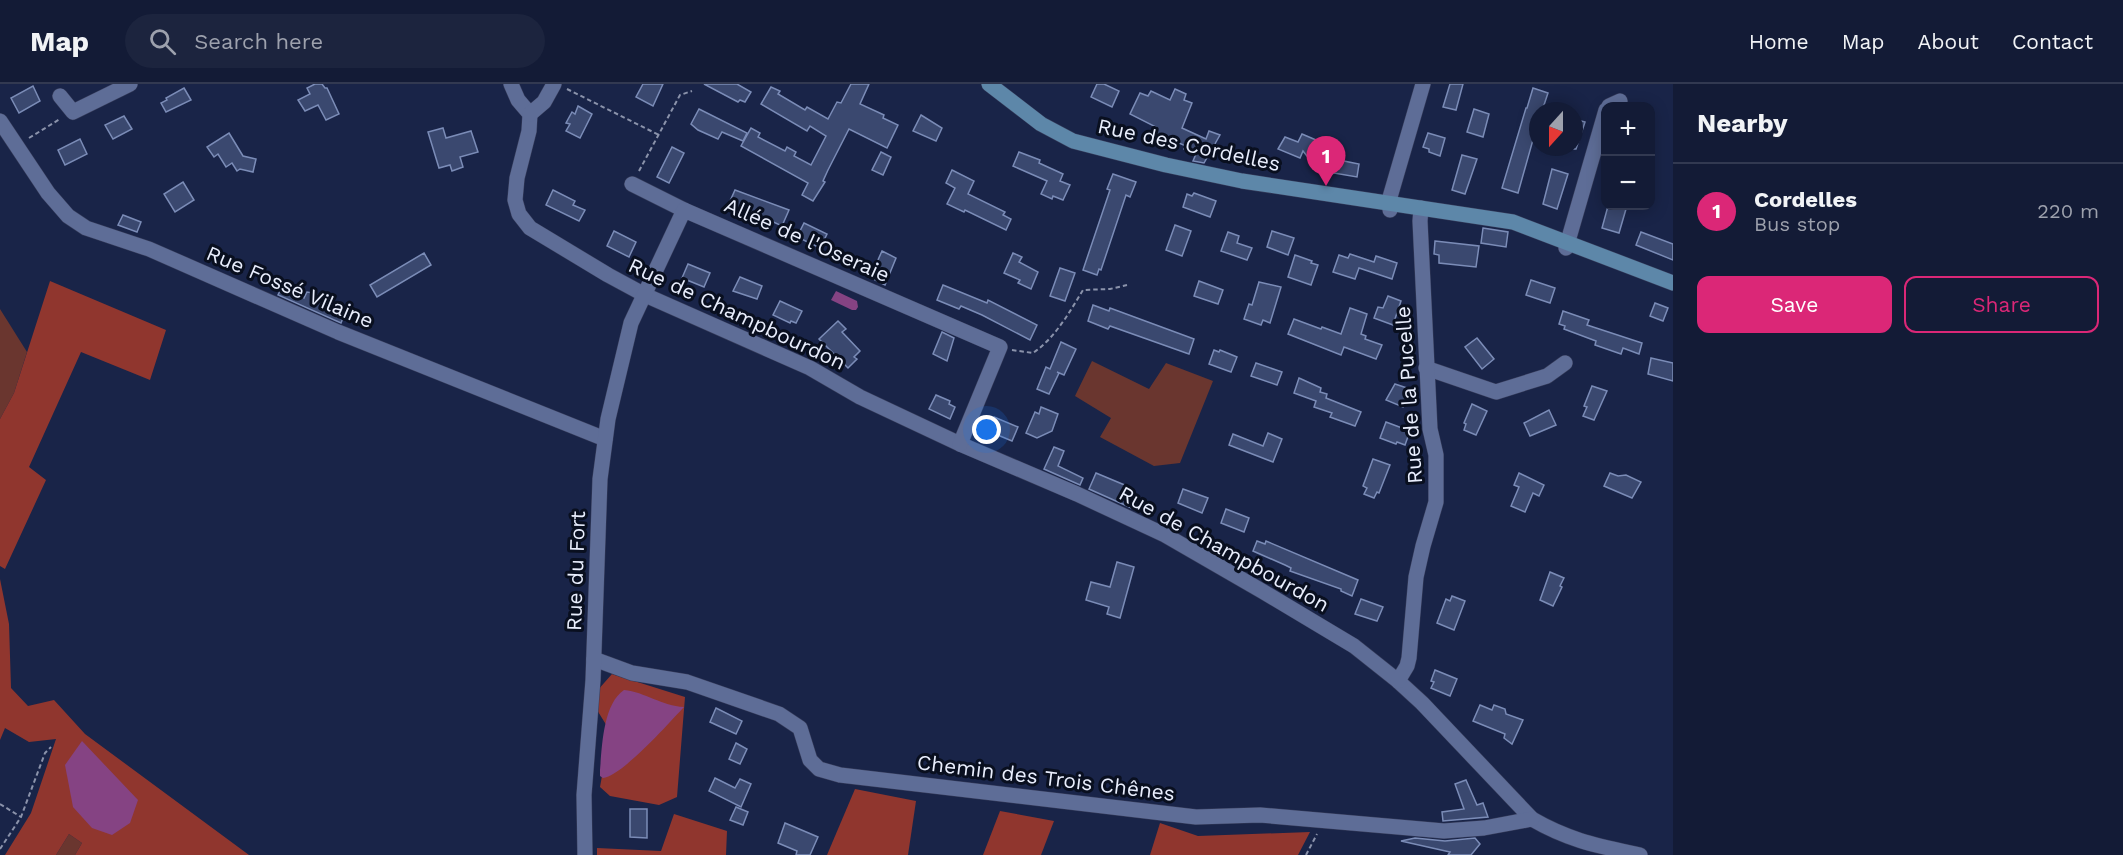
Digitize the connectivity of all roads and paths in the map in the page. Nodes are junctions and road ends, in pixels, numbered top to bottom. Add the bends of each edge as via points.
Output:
1 (129, 84) edge
2 (511, 84) edge
3 (554, 84) edge
4 (558, 84) edge
5 (989, 84) edge
6 (1423, 84) edge
7 (692, 91) dead end
8 (60, 96) dead end
9 (73, 112) junction
10 (530, 114) junction
11 (0, 121) edge
12 (1601, 124) edge
13 (659, 135) junction
14 (16, 145) junction
15 (632, 184) joint
16 (1390, 207) junction
17 (1421, 208) junction
18 (684, 210) junction
19 (1567, 245) junction
20 (1673, 283) edge
21 (1127, 285) dead end
22 (645, 295) junction
23 (1000, 347) junction
24 (1565, 363) dead end
25 (1426, 368) junction
26 (605, 439) junction
27 (960, 444) junction
28 (594, 659) junction
29 (1398, 681) junction
30 (51, 747) dead end
31 (0, 804) edge
32 (21, 817) junction
33 (1533, 819) junction
34 (1323, 821) junction
35 (0, 849) edge
36 (585, 855) edge
37 (1306, 855) edge
38 (1640, 855) edge

1 - 9 street
2 - 10 street
3 - 10 street via 544,102
4 - 13 path
5 - 16 street, Rue des Cordelles via 1041,124 1073,141 1242,182
6 - 16 street
7 - 13 path via 680,95
8 - 9 street
9 - 14 path
10 - 22 street, Rue de Champbourdon via 518,178 519,214 530,228
11 - 14 street, Rue Fossé Vilaine
12 - 19 street
13 - 15 path
14 - 26 street, Rue Fossé Vilaine via 48,193 68,216 86,228 149,249 339,332
15 - 18 street, Allée de l'Oseraie
16 - 17 street, Rue des Cordelles
17 - 19 street, Rue des Cordelles via 1513,222
17 - 25 street, Rue de la Pucelle
18 - 22 street
18 - 23 street, Allée de l'Oseraie
19 - 20 street, Rue des Cordelles
21 - 23 path via 1083,290 1067,318 1044,346 1032,353
22 - 26 street, Rue du Fort via 631,323
22 - 27 street, Rue de Champbourdon via 810,368 860,397
23 - 27 street
24 - 25 street via 1547,376 1496,392
25 - 29 street, Rue de la Pucelle via 1436,456 1436,502 1416,577 1409,658
26 - 28 street, Rue du Fort
27 - 29 street, Rue de Champbourdon via 1165,535 1354,646
28 - 34 street, Chemin des Trois Chênes via 632,673 687,682 779,714 800,728 810,760 819,769 840,775 1196,817 1260,816
28 - 36 street, Rue du Fort via 584,795
29 - 33 street, Rue de Champbourdon
30 - 32 path via 45,753
31 - 32 path
32 - 35 path
33 - 34 street, Chemin des Trois Chênes via 1444,831
33 - 38 street, Rue de Champbourdon via 1580,842
34 - 37 path

